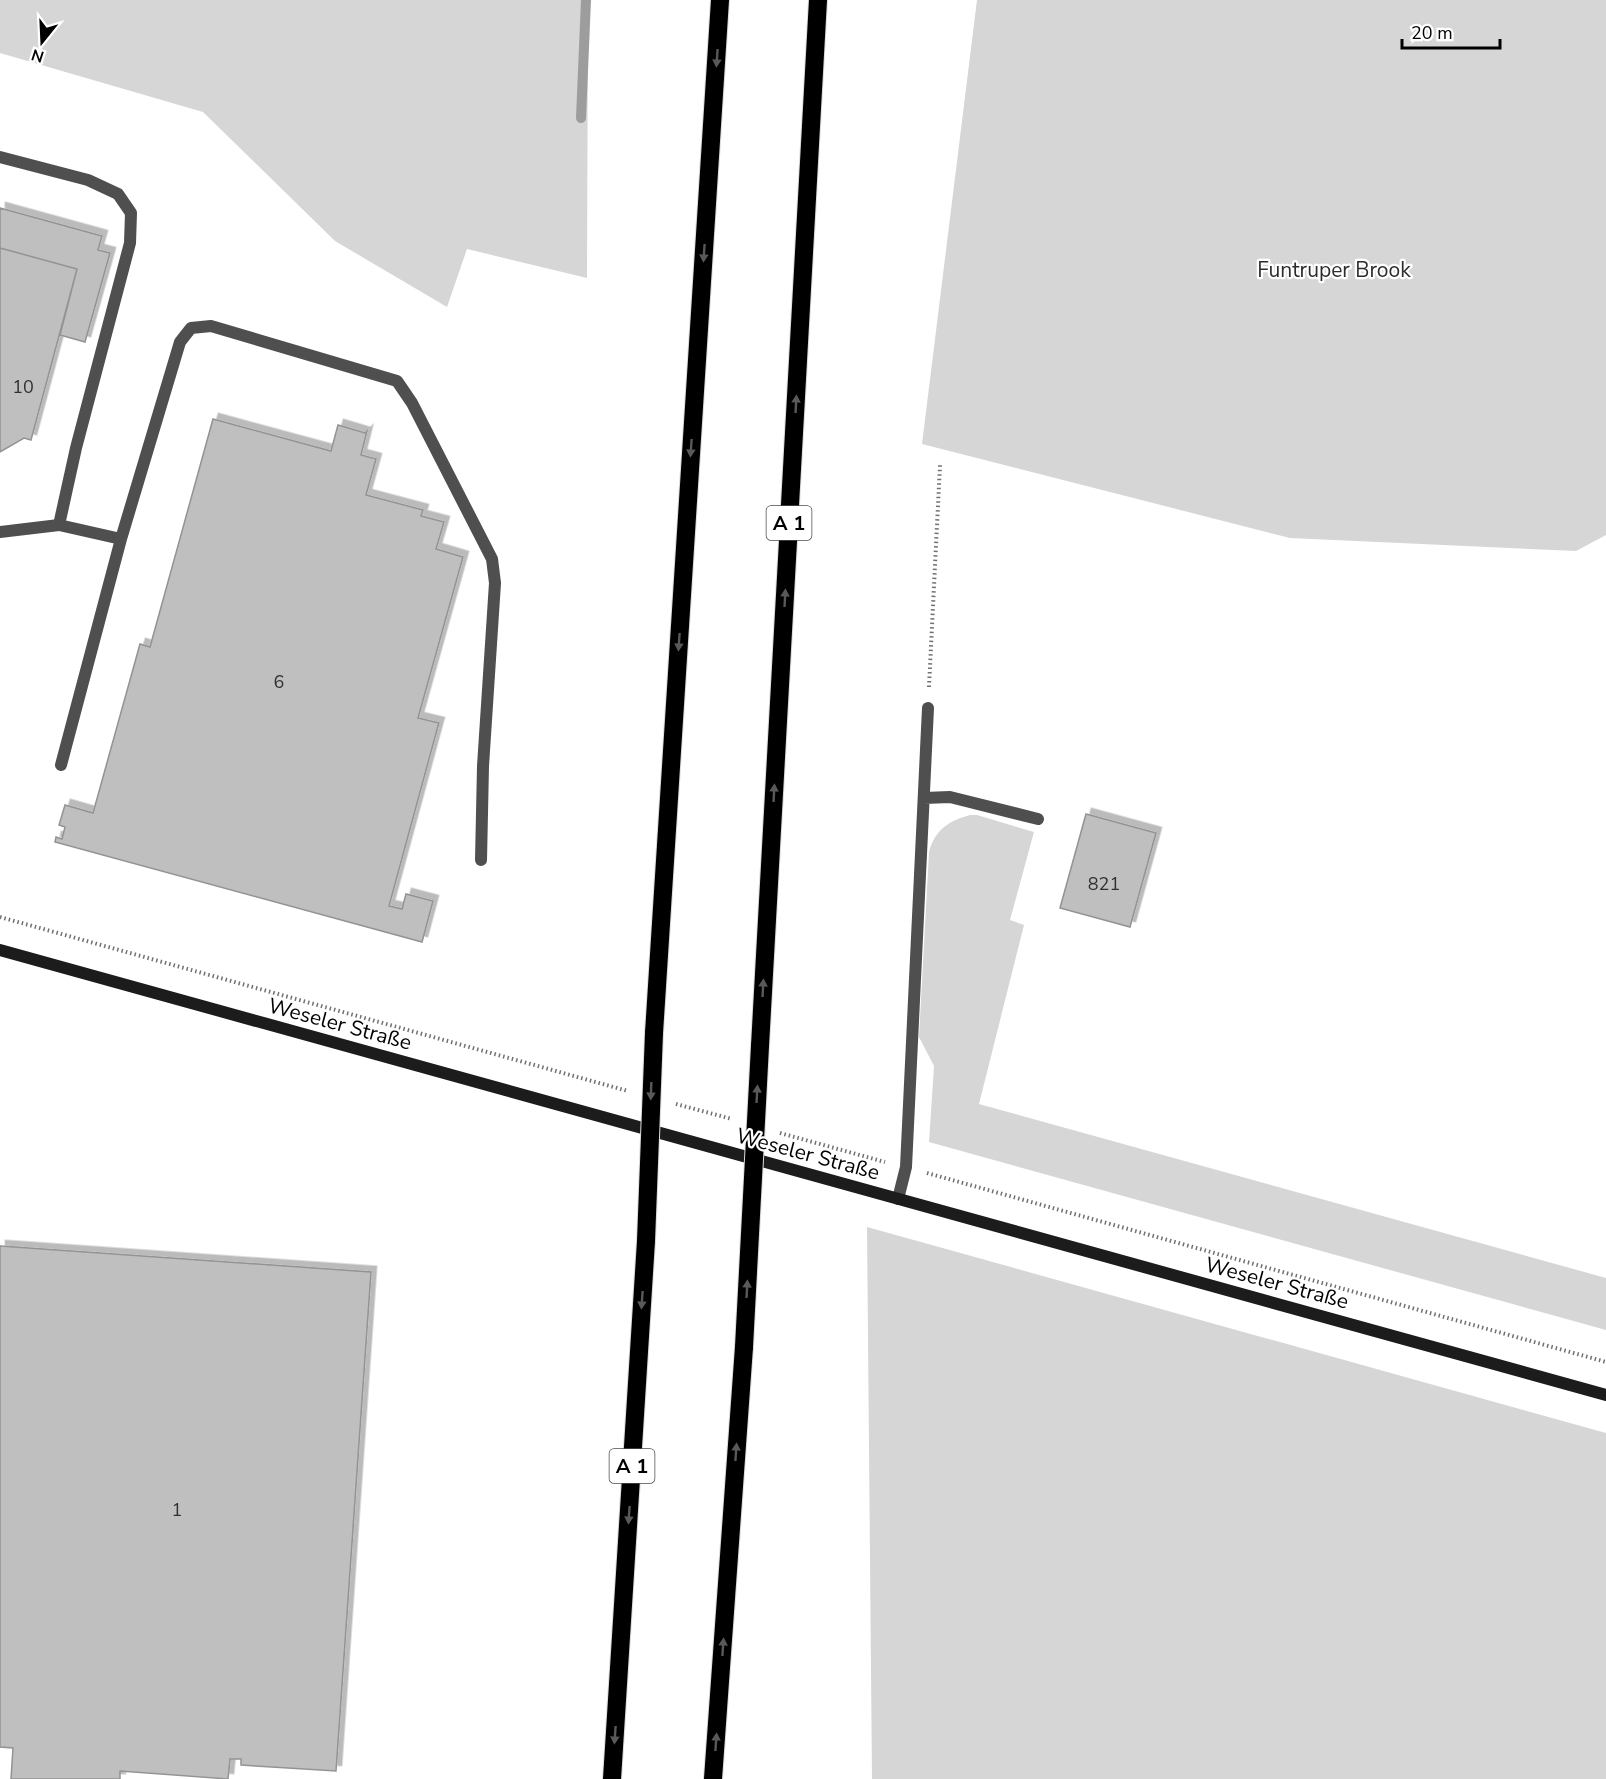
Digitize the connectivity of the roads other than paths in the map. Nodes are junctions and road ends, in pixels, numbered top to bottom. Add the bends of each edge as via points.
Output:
1 (720, 0) edge
2 (818, 0) edge
3 (0, 157) edge
4 (59, 525) junction
5 (0, 532) edge
6 (121, 539) junction
7 (928, 708) road end
8 (61, 765) dead end
9 (924, 798) junction
10 (1038, 819) dead end
11 (482, 860) dead end
12 (0, 950) edge
13 (898, 1199) junction
14 (1606, 1395) edge
15 (612, 1779) edge
16 (713, 1779) edge

1 -> 15 highway, A 1, bridge via 654,1033 646,1242
16 -> 2 highway, A 1, bridge via 744,1347
3 - 4 street via 88,180 118,194 131,213 130,243
4 - 5 street
4 - 6 street
6 - 8 street
6 - 11 street via 180,342 191,328 211,327 397,381 492,558 495,583 483,766
7 - 9 street
9 - 10 street via 950,797
9 - 13 street via 906,1167
12 - 13 main road, Weseler Straße
13 - 14 main road, Weseler Straße

